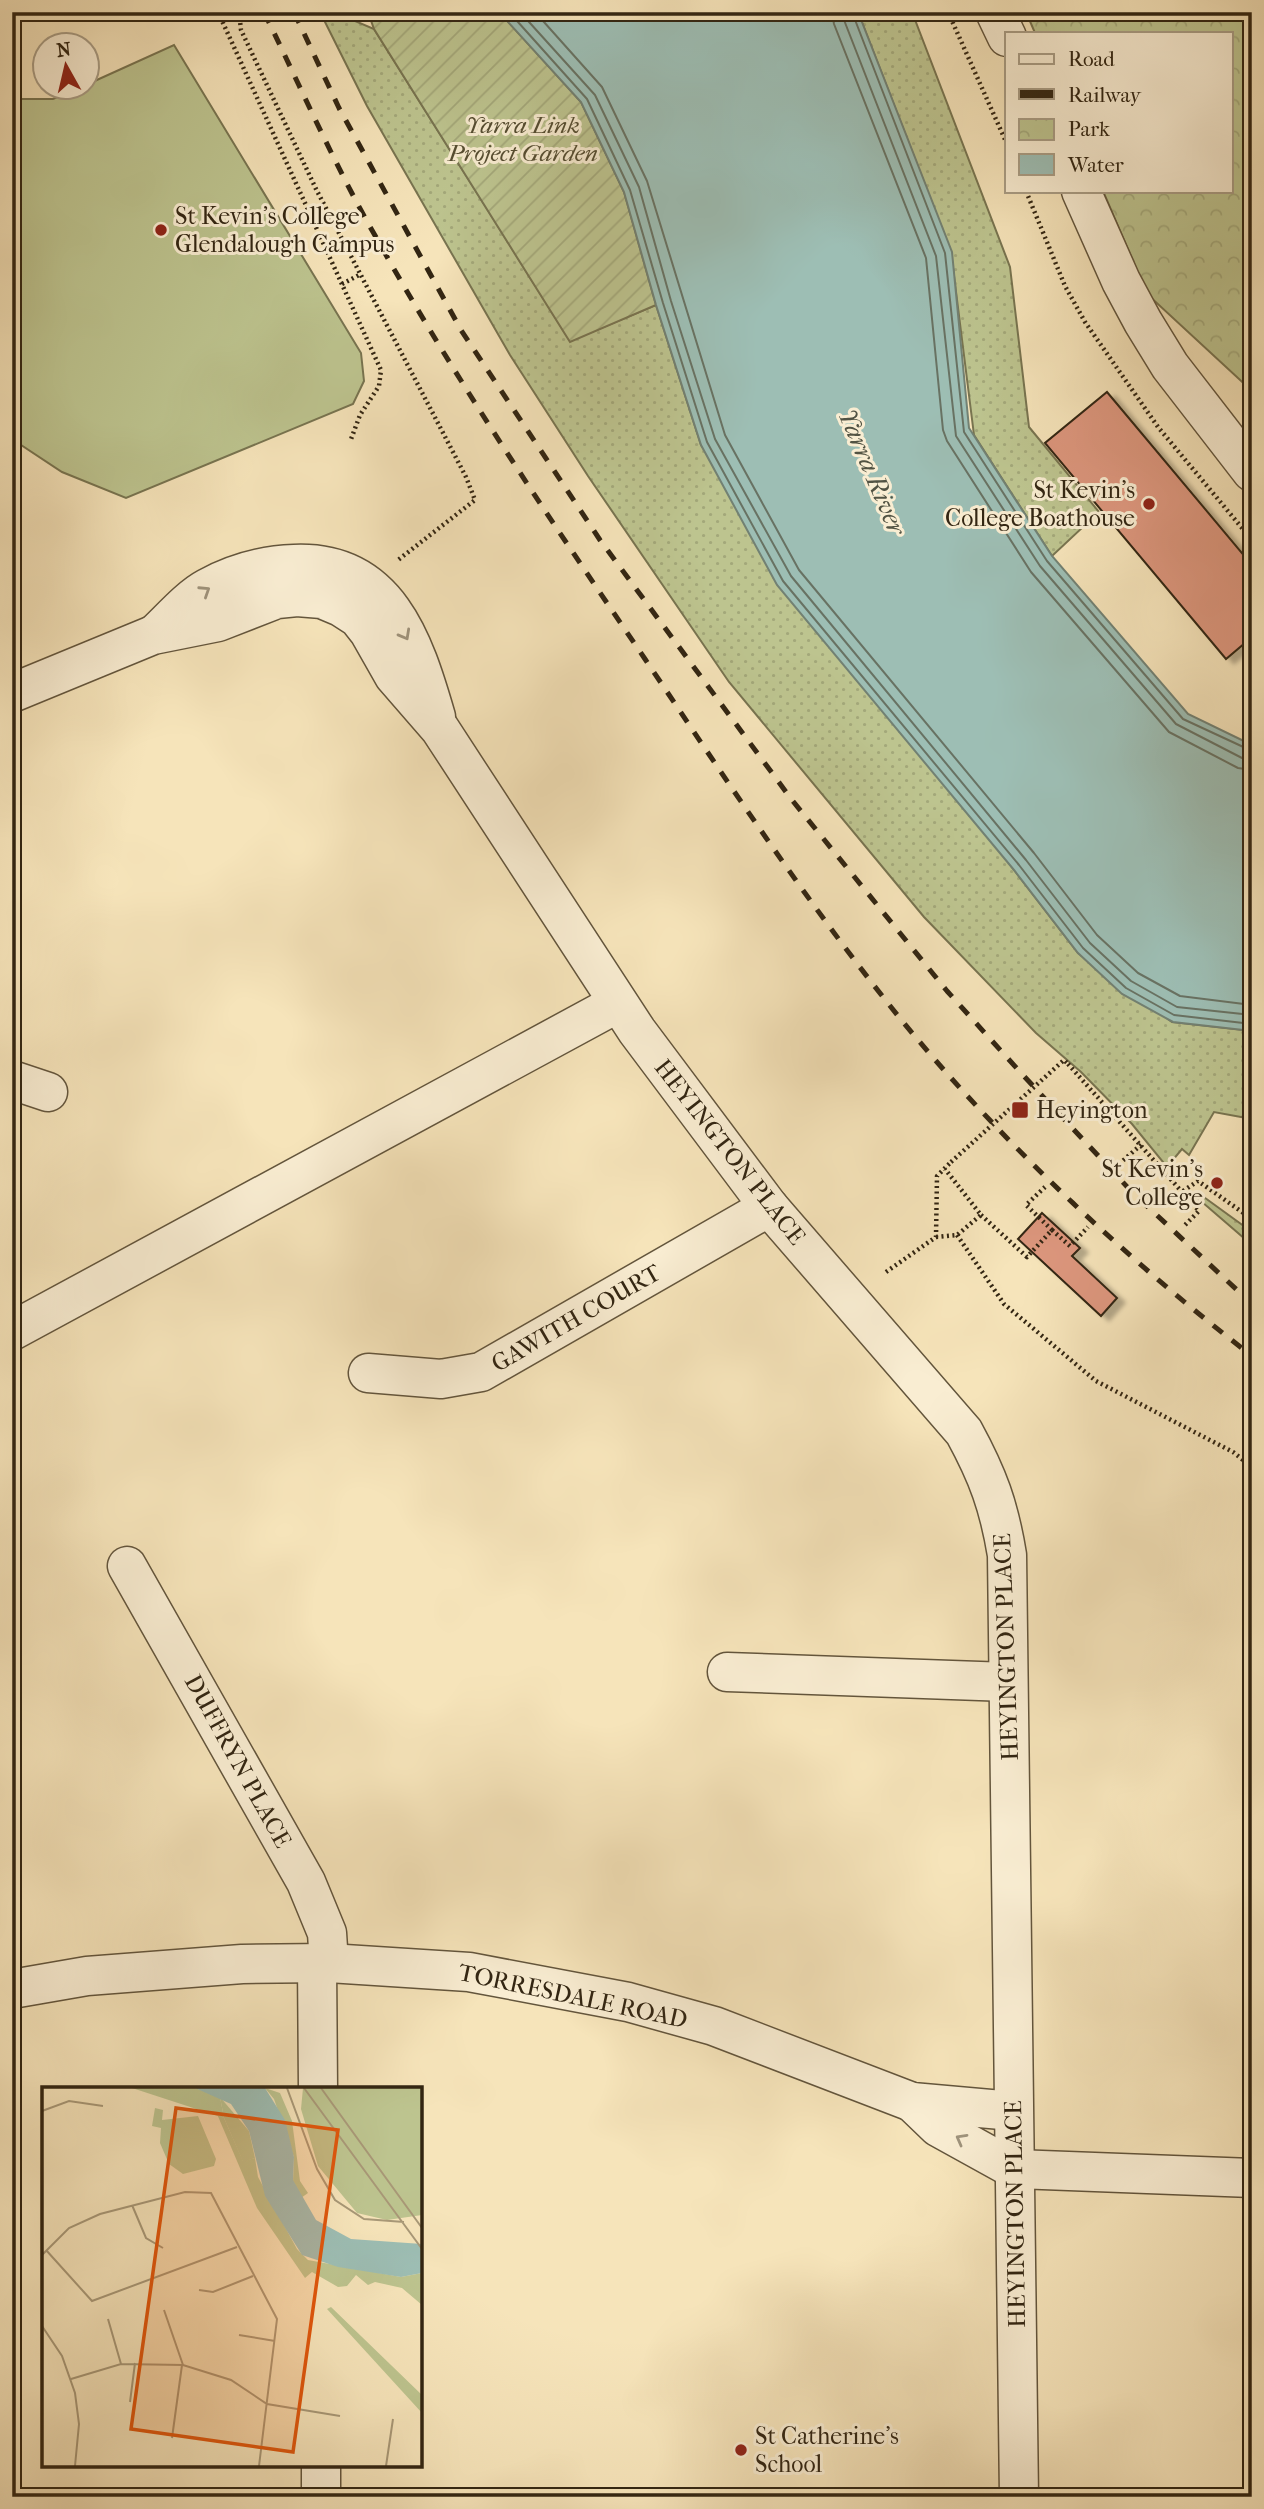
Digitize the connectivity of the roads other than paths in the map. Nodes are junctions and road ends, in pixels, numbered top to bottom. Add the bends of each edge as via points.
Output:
1 (995, 12) edge
2 (1005, 33) edge
3 (1081, 192) edge
4 (1252, 472) edge
5 (12, 693) edge
6 (618, 1003) junction
7 (12, 1080) edge
8 (48, 1093) dead end
9 (769, 1207) junction
10 (12, 1331) edge
11 (368, 1373) dead end
12 (128, 1566) dead end
13 (727, 1672) dead end
14 (1008, 1682) junction
15 (323, 1963) junction
16 (12, 1989) edge
17 (318, 2087) edge
18 (912, 2102) junction
19 (1013, 2111) junction
20 (1014, 2169) junction
21 (1252, 2178) edge
22 (321, 2467) edge
23 (321, 2497) edge
24 (1020, 2497) edge

1 - 2 street
3 - 4 street via 1121,281 1170,366
5 - 6 street, HEYINGTON PLACE via 153,635 218,622 277,599 379,593 420,662 440,729
6 - 9 street, HEYINGTON PLACE
6 - 10 street
7 - 8 street
9 - 11 street, GAWITH COURT via 481,1372 441,1379
9 - 14 street, HEYINGTON PLACE via 964,1432 986,1471 1007,1555
12 - 15 street, DUFFRYN PLACE via 306,1882 327,1933
13 - 14 street
14 - 19 street, HEYINGTON PLACE
15 - 16 street, TORRESDALE ROAD via 172,1968
15 - 17 street, DUFFRYN PLACE
15 - 18 street, TORRESDALE ROAD via 469,1972 628,2002 714,2026
18 - 19 street, TORRESDALE ROAD
20 -> 18 street, TORRESDALE ROAD via 938,2127
19 - 20 street, HEYINGTON PLACE
20 - 21 street
20 - 24 street, HEYINGTON PLACE
22 - 23 street

